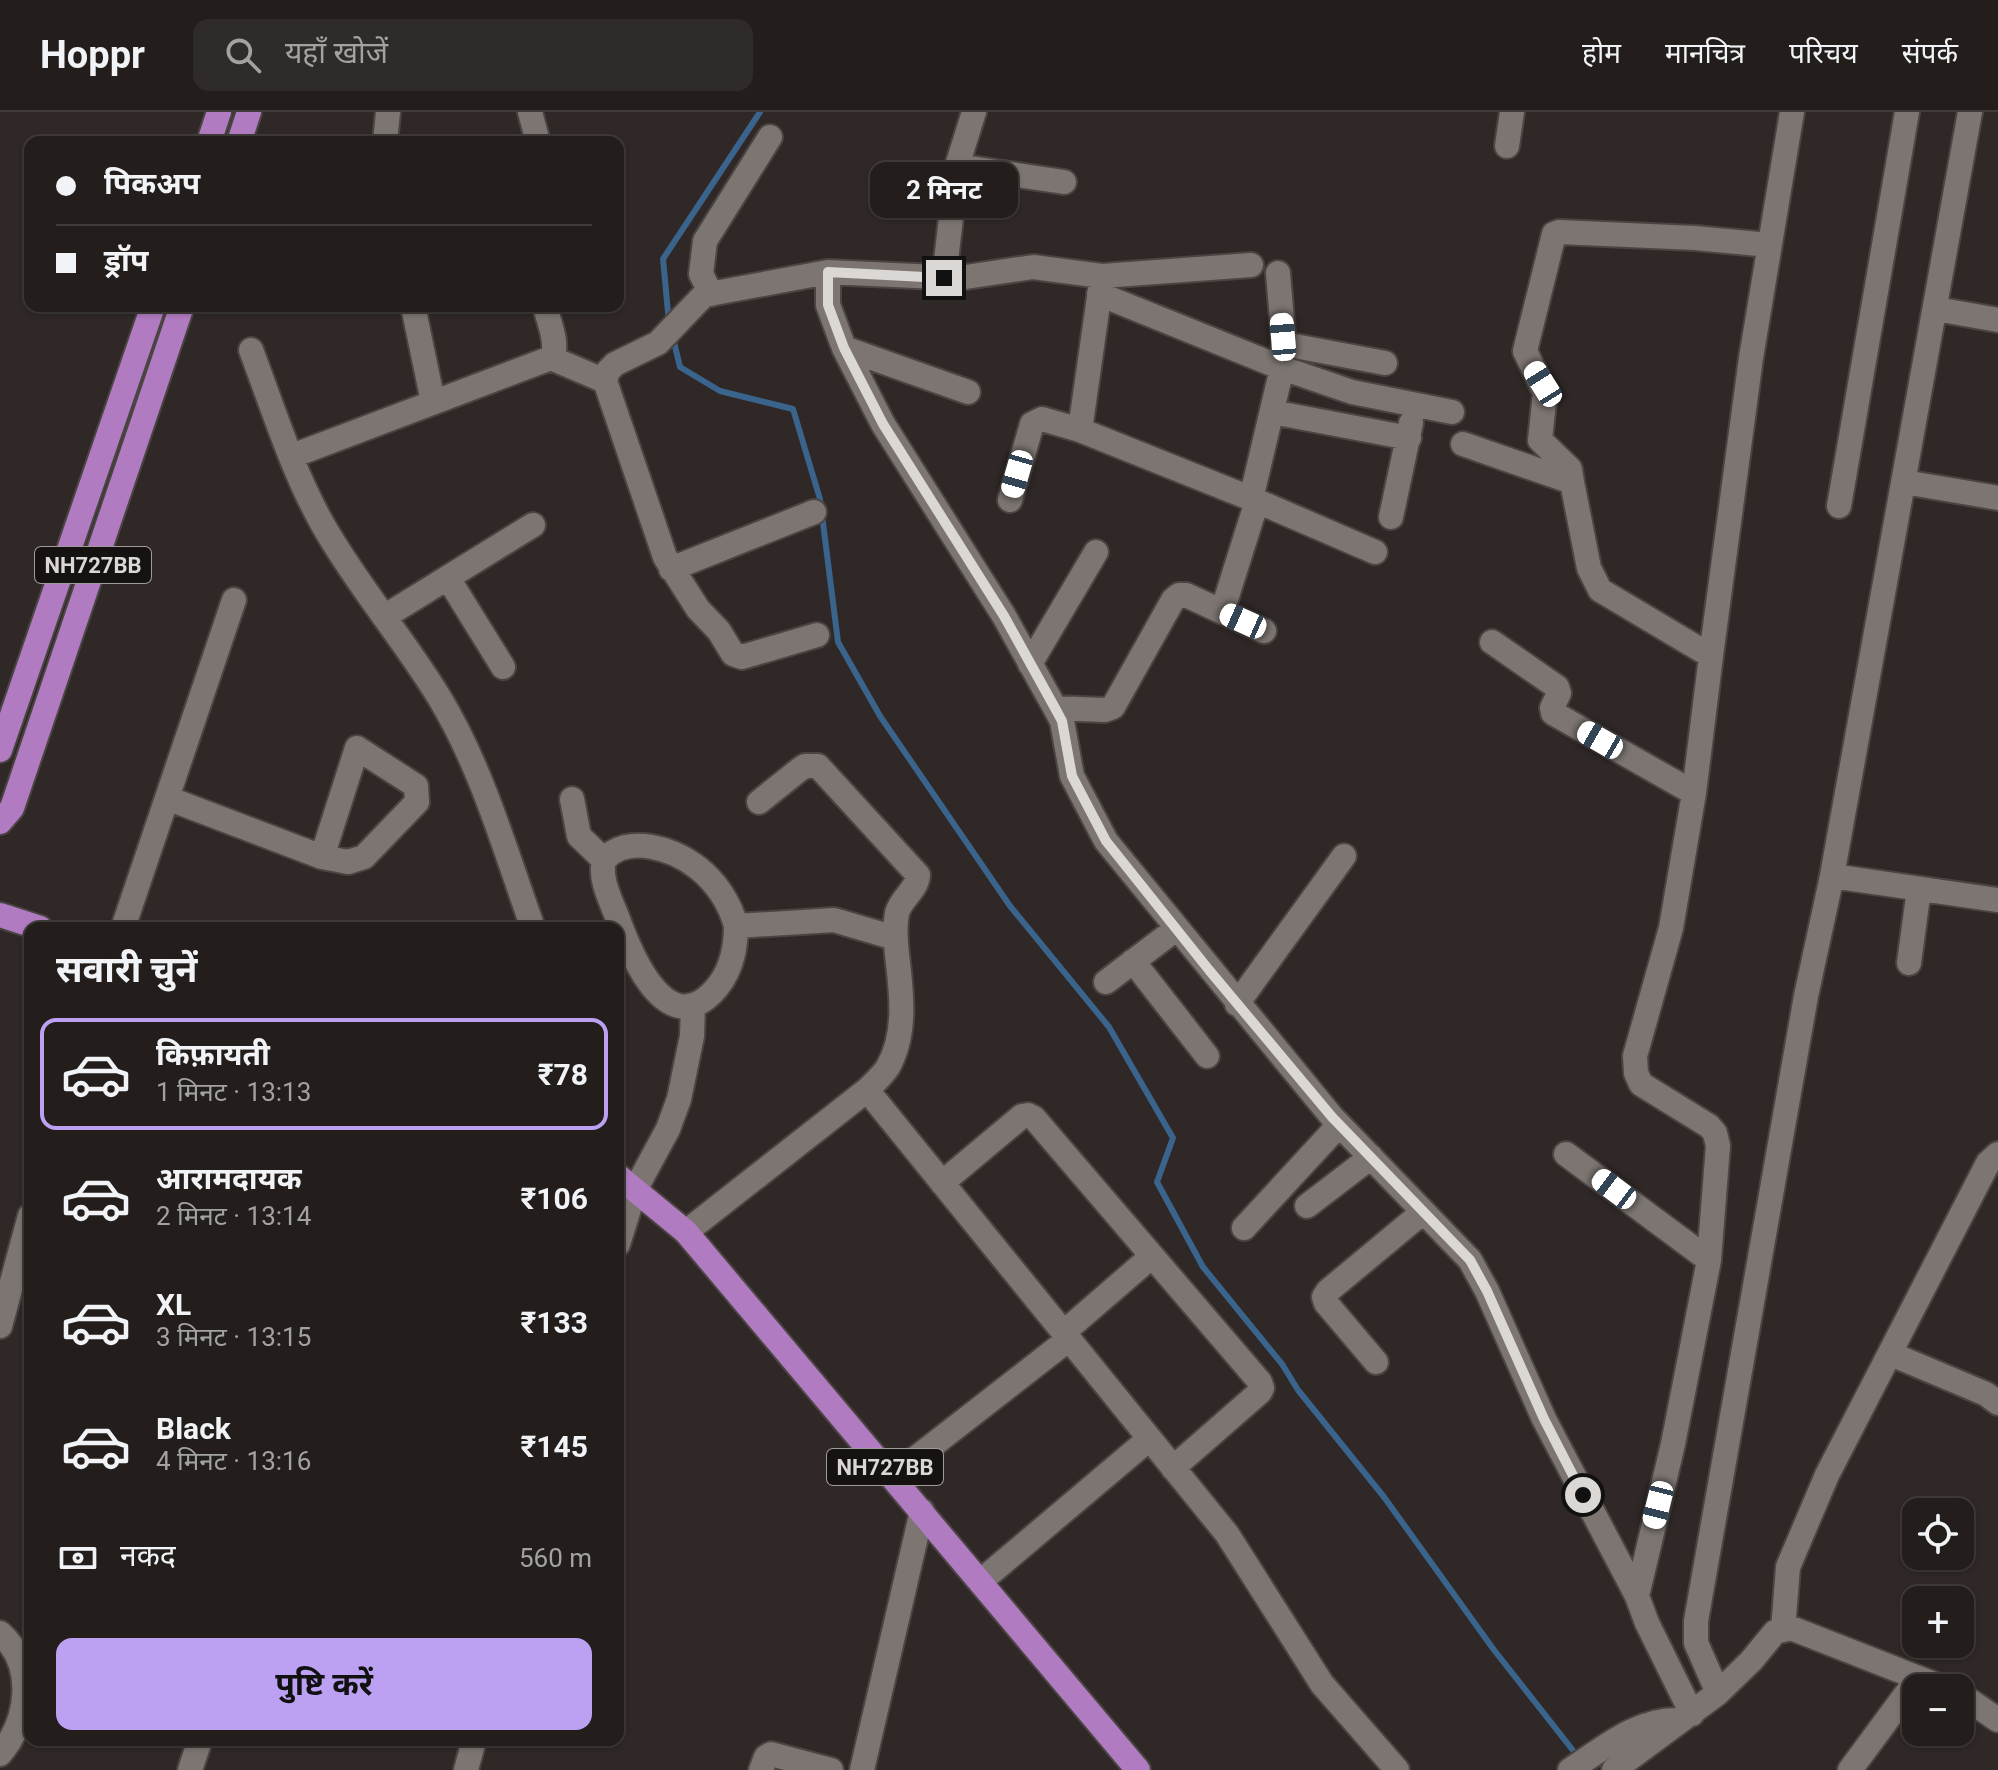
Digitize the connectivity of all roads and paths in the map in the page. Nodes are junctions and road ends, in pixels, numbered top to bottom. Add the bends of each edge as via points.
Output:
1 (219, 112) edge
2 (249, 112) edge
3 (388, 112) edge
4 (530, 112) edge
5 (974, 112) edge
6 (1512, 112) edge
7 (1792, 112) edge
8 (1907, 112) edge
9 (1970, 112) edge
10 (211, 136) edge
11 (241, 136) edge
12 (386, 136) edge
13 (536, 136) edge
14 (770, 137) dead end
15 (1507, 146) dead end
16 (957, 166) junction
17 (1064, 182) dead end
18 (1769, 245) junction
19 (1251, 265) dead end
20 (828, 272) junction
21 (1278, 273) dead end
22 (944, 278) junction
23 (1101, 285) junction
24 (707, 294) junction
25 (1936, 309) junction
26 (151, 312) edge
27 (180, 312) edge
28 (414, 312) edge
29 (546, 312) edge
30 (1998, 320) edge
31 (844, 348) junction
32 (251, 350) dead end
33 (551, 358) junction
34 (1282, 360) junction
35 (1385, 363) dead end
36 (605, 381) junction
37 (968, 392) dead end
38 (433, 402) junction
39 (1415, 405) junction
40 (1272, 412) junction
41 (1452, 412) dead end
42 (1080, 430) junction
43 (1409, 438) junction
44 (1463, 444) dead end
45 (292, 456) junction
46 (1572, 482) junction
47 (1904, 482) junction
48 (1998, 498) edge
49 (1010, 500) dead end
50 (1254, 500) junction
51 (1839, 506) dead end
52 (814, 512) dead end
53 (1391, 517) dead end
54 (533, 525) dead end
55 (1096, 552) dead end
56 (1375, 552) dead end
57 (671, 569) junction
58 (448, 578) junction
59 (234, 600) dead end
60 (1222, 612) junction
61 (384, 617) junction
62 (1264, 631) dead end
63 (817, 635) dead end
64 (1492, 642) dead end
65 (1711, 656) junction
66 (1030, 664) junction
67 (503, 667) dead end
68 (1055, 708) junction
69 (0, 750) edge
70 (1694, 793) junction
71 (167, 798) junction
72 (572, 799) dead end
73 (759, 802) dead end
74 (0, 822) edge
75 (1344, 856) dead end
76 (322, 857) junction
77 (604, 860) junction
78 (1832, 876) junction
79 (1919, 889) junction
80 (1998, 900) edge
81 (0, 915) edge
82 (125, 922) edge
83 (531, 922) edge
84 (619, 922) edge
85 (24, 923) edge
86 (736, 926) junction
87 (1176, 929) junction
88 (624, 935) edge
89 (895, 938) junction
90 (1133, 961) junction
91 (1909, 963) dead end
92 (1106, 982) dead end
93 (1237, 1004) junction
94 (693, 1005) junction
95 (1207, 1056) dead end
96 (867, 1090) junction
97 (1339, 1125) junction
98 (1566, 1154) dead end
99 (1998, 1154) edge
100 (1371, 1157) junction
101 (627, 1183) edge
102 (942, 1183) junction
103 (624, 1203) edge
104 (1307, 1206) dead end
105 (1423, 1212) junction
106 (1244, 1228) dead end
107 (686, 1232) junction
108 (24, 1238) edge
109 (1152, 1256) junction
110 (1709, 1260) junction
111 (0, 1326) edge
112 (1066, 1336) junction
113 (1891, 1354) junction
114 (1376, 1362) dead end
115 (1998, 1403) edge
116 (1149, 1439) junction
117 (1173, 1468) junction
118 (893, 1476) junction
119 (922, 1511) junction
120 (981, 1581) junction
121 (1637, 1596) junction
122 (1783, 1630) junction
123 (0, 1633) edge
124 (1908, 1674) edge
125 (24, 1683) edge
126 (1718, 1693) junction
127 (1902, 1700) edge
128 (24, 1701) edge
129 (1974, 1704) edge
130 (1687, 1717) junction
131 (1998, 1720) edge
132 (198, 1746) edge
133 (472, 1746) edge
134 (0, 1754) edge
135 (190, 1770) edge
136 (466, 1770) edge
137 (761, 1770) edge
138 (831, 1770) edge
139 (862, 1770) edge
140 (1138, 1770) edge
141 (1397, 1770) edge
142 (1570, 1770) edge
143 (1614, 1770) edge
144 (1850, 1770) edge

1 - 10 highway
2 - 11 highway
3 - 12 street
4 - 13 street
5 - 16 street
6 - 15 street
7 - 18 street
8 - 51 street
9 - 25 street
14 - 24 street via 705,241 701,274
16 - 17 street
16 - 22 street
18 - 46 street via 1554,234 1525,351 1545,393 1540,440 1570,469
18 - 65 street
19 - 23 street
20 - 22 street
20 - 24 street
20 - 31 street via 828,305
21 - 34 street
22 - 23 street via 1033,267
23 - 34 street
23 - 42 street
24 - 36 street via 658,343 615,364
25 - 30 street
25 - 47 street
26 - 69 highway, NH727BB
27 - 74 highway, NH727BB via 12,808
28 - 38 street
29 - 33 street via 555,346
31 - 37 street
31 - 66 street via 883,424
32 - 45 street
33 - 36 street
33 - 38 street
34 - 35 street
34 - 39 street via 1352,392
34 - 40 street
36 - 57 street
38 - 45 street
39 - 41 street
39 - 43 street
40 - 43 street
40 - 50 street
42 - 49 street via 1035,419
42 - 50 street
43 - 53 street
44 - 46 street
45 - 61 street via 322,524
46 - 65 street via 1589,568 1600,590
47 - 48 street
47 - 78 street
50 - 56 street
50 - 60 street
52 - 57 street
54 - 58 street
55 - 66 street
57 - 63 street via 733,654 742,657
58 - 61 street
58 - 67 street
59 - 71 street
60 - 62 street
60 - 68 street via 1179,595 1113,707
61 - 83 street via 439,697 475,767
64 - 70 street via 1557,687 1553,713
65 - 70 street
66 - 68 street
68 - 87 street via 1072,776 1106,841
70 - 110 street via 1671,928 1635,1056 1641,1084 1715,1133
71 - 76 street
71 - 82 street
72 - 77 street via 579,836
73 - 89 street via 805,766 818,766 918,875 897,913
75 - 93 street
76 - 76 street via 348,862 364,857 417,802 416,786 357,748
77 - 84 street via 603,875
77 - 86 street via 614,850 640,845 677,856 711,881
78 - 79 street
78 - 126 street via 1806,996 1696,1621 1696,1643
79 - 80 street
79 - 91 street
81 - 85 highway
86 - 89 street via 834,920
86 - 94 street via 736,946 723,980
87 - 90 street
87 - 93 street
88 - 94 street via 645,979 668,1001
89 - 96 street via 902,997 899,1037 887,1068
90 - 92 street
90 - 95 street
93 - 97 street
94 - 101 street via 692,1036 668,1129
96 - 102 street
96 - 107 street
97 - 100 street
97 - 106 street
98 - 110 street
99 - 113 street via 1988,1163
100 - 104 street
100 - 105 street
101 - 103 street
101 - 107 highway, NH727BB
102 - 109 street via 1028,1115
102 - 112 street
105 - 114 street via 1324,1297
105 - 121 street via 1478,1272 1544,1419
107 - 118 highway, NH727BB
108 - 111 street
109 - 112 street
109 - 117 street via 1262,1388
110 - 121 street
112 - 116 street
112 - 118 street
113 - 115 street
113 - 122 street via 1827,1475 1788,1567
116 - 117 street
116 - 120 street
117 - 141 street via 1227,1534 1322,1684
118 - 119 highway, NH727BB
119 - 120 highway, NH727BB
119 - 139 street
120 - 140 highway, NH727BB
121 - 130 street
122 - 124 street via 1791,1628
122 - 126 street via 1775,1632
123 - 125 street via 20,1663
126 - 130 street
127 - 144 street
128 - 134 street via 19,1722
129 - 131 street
130 - 142 street via 1661,1720 1624,1735
130 - 143 street
132 - 135 street
133 - 136 street
137 - 138 street via 771,1754

